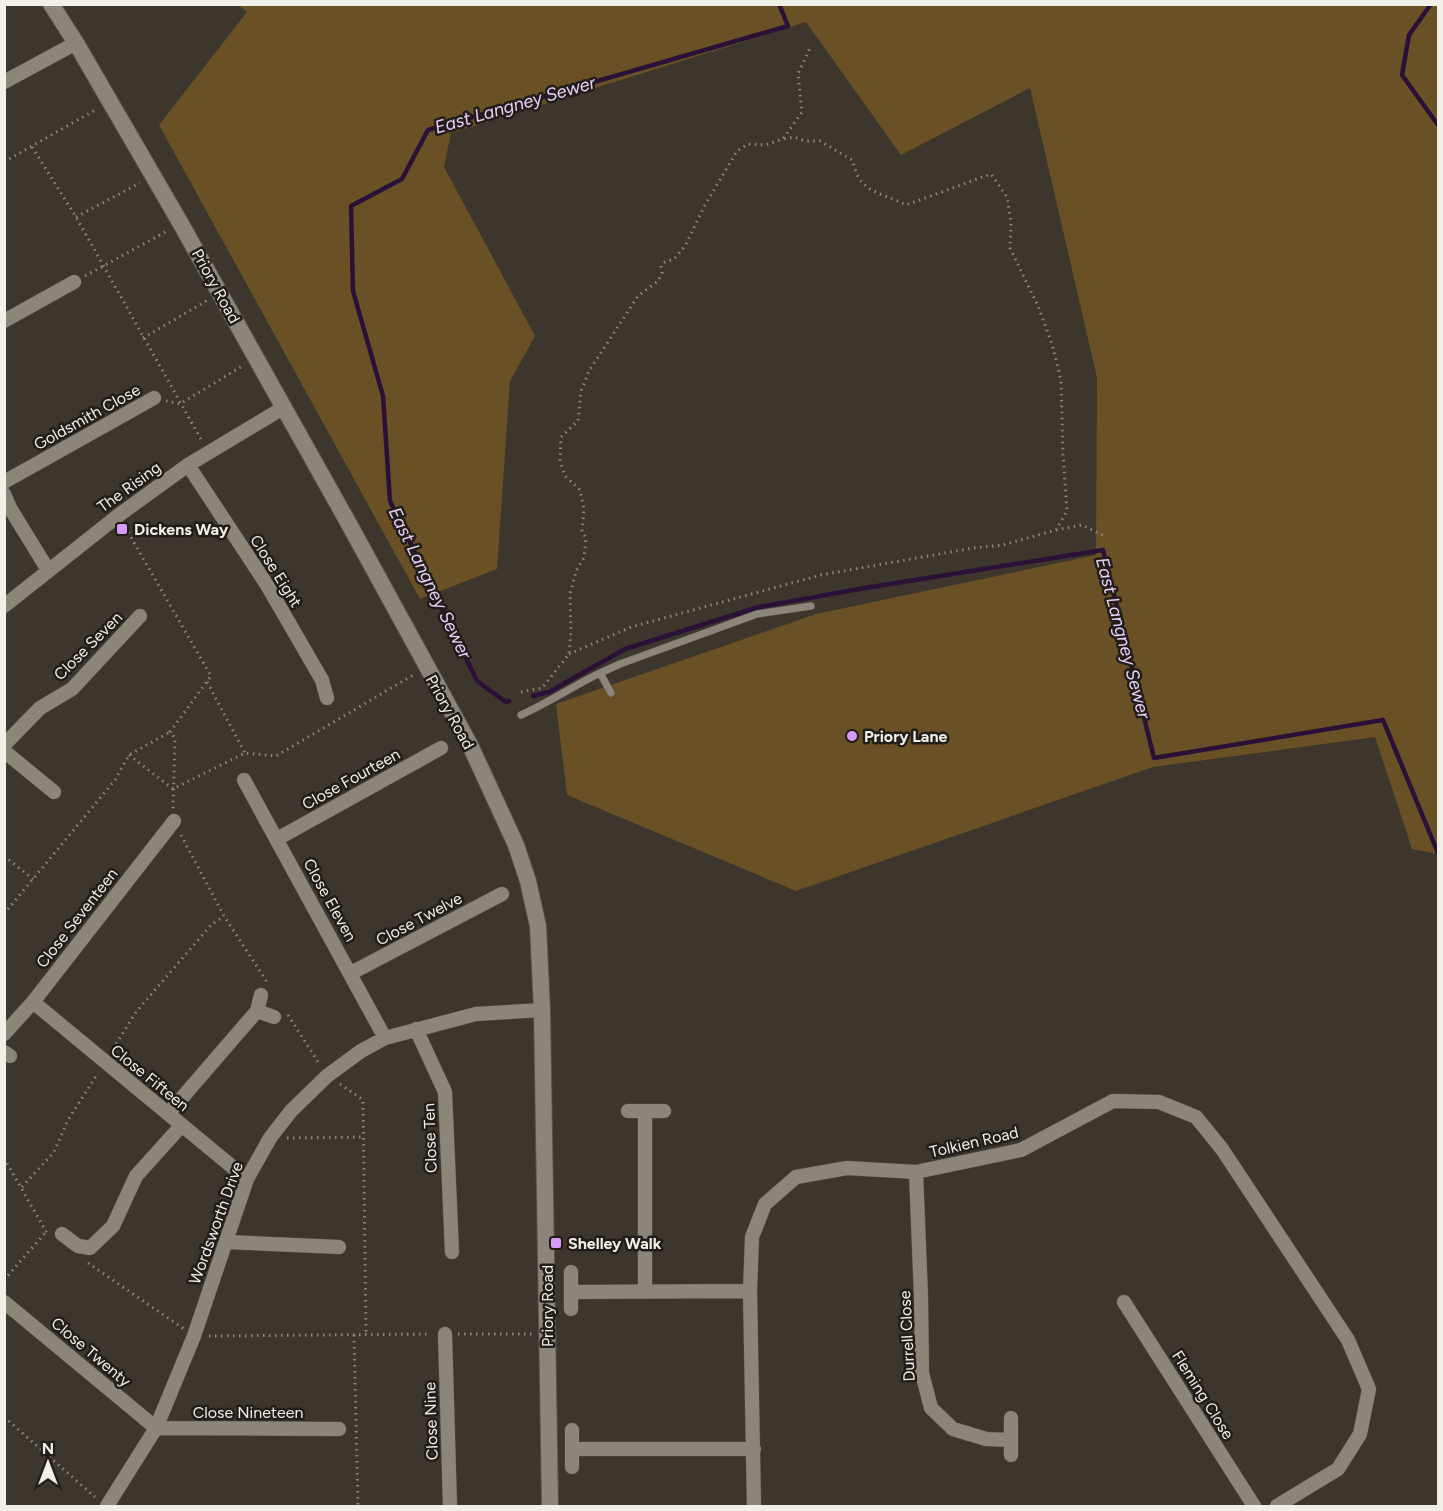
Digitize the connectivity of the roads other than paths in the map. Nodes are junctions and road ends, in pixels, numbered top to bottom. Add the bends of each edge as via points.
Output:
1 (51, 4) edge
2 (76, 43) junction
3 (4, 82) edge
4 (74, 282) road end
5 (4, 321) edge
6 (154, 398) road end
7 (283, 408) junction
8 (188, 465) junction
9 (4, 482) edge
10 (4, 494) edge
11 (7, 510) edge
12 (48, 570) junction
13 (4, 606) edge
14 (811, 606) dead end
15 (140, 616) dead end
16 (600, 673) junction
17 (611, 693) dead end
18 (327, 698) dead end
19 (520, 715) dead end
20 (4, 745) edge
21 (441, 748) dead end
22 (4, 751) edge
23 (244, 780) dead end
24 (54, 792) dead end
25 (174, 821) road end
26 (277, 839) junction
27 (502, 894) dead end
28 (351, 973) junction
29 (265, 990) road end
30 (33, 1002) junction
31 (542, 1010) junction
32 (257, 1011) junction
33 (278, 1012) road end
34 (416, 1029) junction
35 (4, 1034) edge
36 (385, 1038) junction
37 (628, 1111) dead end
38 (645, 1111) junction
39 (664, 1111) dead end
40 (168, 1114) junction
41 (182, 1125) junction
42 (916, 1172) junction
43 (247, 1179) junction
44 (56, 1235) road end
45 (226, 1242) junction
46 (339, 1248) dead end
47 (452, 1252) dead end
48 (570, 1272) dead end
49 (750, 1291) junction
50 (571, 1292) junction
51 (645, 1292) junction
52 (4, 1302) edge
53 (1124, 1302) dead end
54 (571, 1309) dead end
55 (445, 1334) road end
56 (1011, 1418) dead end
57 (156, 1428) junction
58 (339, 1429) dead end
59 (572, 1430) dead end
60 (1011, 1440) junction
61 (572, 1449) junction
62 (754, 1449) junction
63 (1011, 1455) dead end
64 (572, 1467) dead end
65 (102, 1503) edge
66 (450, 1506) edge
67 (550, 1506) edge
68 (754, 1506) edge
69 (1254, 1506) edge
70 (1277, 1506) edge

1 - 2 street, Priory Road
2 - 3 street
2 - 7 street, Priory Road
4 - 5 street
6 - 9 street, Goldsmith Close
7 - 8 street, The Rising
7 - 31 street, Priory Road via 470,745 516,845 538,926
8 - 12 street, The Rising
8 - 18 street, Close Eight via 267,585 322,680
10 - 11 street
11 - 12 street
12 - 13 street, The Rising
14 - 16 lane via 758,614
15 - 20 street, Close Seven via 72,689 40,708
16 - 17 lane
16 - 19 lane
21 - 26 street, Close Fourteen
22 - 24 street
23 - 26 street, Close Eleven
25 - 30 street, Close Seventeen
26 - 28 street, Close Eleven
27 - 28 street, Close Twelve
28 - 36 street, Close Eleven
29 - 32 street
30 - 35 street, Close Seventeen
30 - 40 street, Close Fifteen
31 - 34 street, Wordsworth Drive via 476,1014
31 - 67 street, Priory Road
32 - 33 street
32 - 40 street
34 - 36 street, Wordsworth Drive
34 - 47 street, Close Ten via 445,1092
36 - 43 street, Wordsworth Drive via 327,1076 291,1111
37 - 38 street
38 - 39 street
38 - 51 street
40 - 41 street, Close Fifteen
41 - 43 street, Close Fifteen
41 - 44 street via 136,1176 113,1226 114,1235 90,1248
42 - 49 street, Tolkien Road via 847,1168 796,1178 765,1204 752,1237
42 - 60 street, Durrell Close via 922,1373 931,1408 953,1429 986,1439
42 - 70 street, Tolkien Road via 1021,1150 1113,1101 1159,1102 1196,1117 1222,1149 1348,1340 1369,1389 1360,1434 1338,1468
43 - 45 street, Wordsworth Drive
45 - 46 street
45 - 57 street, Wordsworth Drive via 194,1336
48 - 50 street
49 - 51 street
49 - 62 street, Tolkien Road
50 - 51 street
50 - 54 street
52 - 57 street, Close Twenty
53 - 69 street, Fleming Close
55 - 66 street, Close Nine
56 - 60 street
57 - 58 street, Close Nineteen
57 - 65 street, Wordsworth Drive
59 - 61 street
60 - 63 street
61 - 62 street
61 - 64 street
62 - 68 street, Tolkien Road

